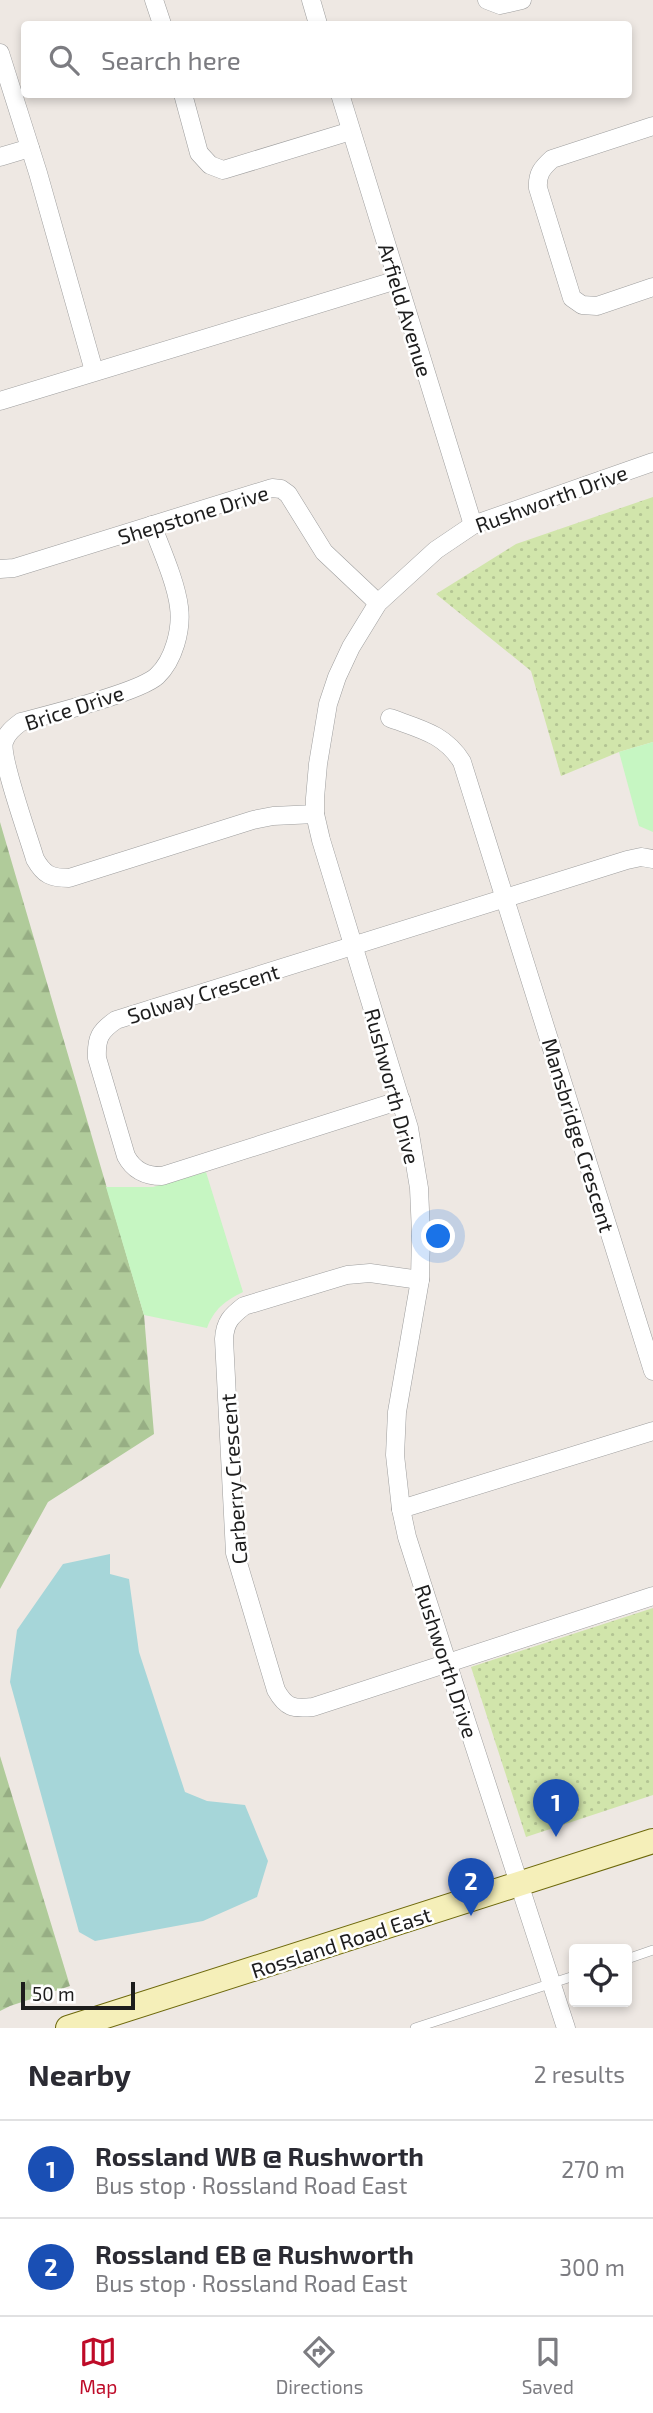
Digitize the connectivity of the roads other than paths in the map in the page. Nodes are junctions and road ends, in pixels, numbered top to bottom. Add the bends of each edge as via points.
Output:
1 (154, 0) edge
2 (311, 0) edge
3 (487, 0) edge
4 (522, 0) edge
5 (161, 21) edge
6 (317, 21) edge
7 (0, 53) edge
8 (184, 98) edge
9 (341, 98) edge
10 (653, 126) edge
11 (351, 131) junction
12 (30, 148) junction
13 (0, 157) edge
14 (397, 280) junction
15 (653, 287) edge
16 (94, 371) junction
17 (0, 401) edge
18 (653, 462) edge
19 (473, 525) junction
20 (152, 526) junction
21 (0, 569) edge
22 (378, 603) junction
23 (390, 718) dead end
24 (315, 814) junction
25 (653, 859) edge
26 (505, 899) junction
27 (352, 947) junction
28 (401, 1100) junction
29 (420, 1280) junction
30 (653, 1371) edge
31 (653, 1431) edge
32 (401, 1509) junction
33 (653, 1596) edge
34 (447, 1662) junction
35 (653, 1841) edge
36 (519, 1884) junction
37 (653, 1950) edge
38 (632, 1957) edge
39 (569, 1978) edge
40 (551, 1984) junction
41 (68, 2028) edge
42 (415, 2028) edge
43 (566, 2028) edge

1 - 5 street
2 - 6 street
3 - 4 street via 500,5
7 - 12 street
8 - 11 street via 199,153 223,170
9 - 11 street, Arfield Avenue
10 - 15 street via 552,159 538,177 572,298 582,305 597,306
11 - 14 street, Arfield Avenue
12 - 13 street
12 - 16 street
14 - 16 street
14 - 19 street, Arfield Avenue
16 - 17 street
18 - 19 street, Rushworth Drive
19 - 22 street, Rushworth Drive via 436,550
20 - 21 street, Shepstone Drive
20 - 22 street, Shepstone Drive via 281,489 324,552
20 - 24 street, Brice Drive via 179,604 177,638 164,669 146,684 21,722 2,744 41,870 52,878 69,878 253,820
22 - 24 street, Rushworth Drive via 351,647 328,704
23 - 26 street, Mansbridge Crescent via 433,734 454,748
24 - 27 street, Rushworth Drive
25 - 26 street via 634,858
26 - 27 street
26 - 30 street, Mansbridge Crescent
27 - 28 street, Rushworth Drive
27 - 28 street, Solway Crescent via 116,1020 102,1029 96,1041 97,1058 126,1156 138,1171 162,1176
28 - 29 street, Rushworth Drive via 419,1188
29 - 32 street, Rushworth Drive via 397,1412
29 - 34 street, Carberry Crescent via 370,1273 347,1275 244,1307 225,1325 233,1532 241,1577 283,1702 296,1709 313,1707
31 - 32 street
32 - 34 street, Rushworth Drive
33 - 34 street
34 - 36 street, Rushworth Drive
35 - 36 main road, Rossland Road East
36 - 40 street, Rushworth Drive
36 - 41 main road, Rossland Road East
37 - 38 lane
39 - 40 lane
40 - 42 lane
40 - 43 street, Rushworth Drive

